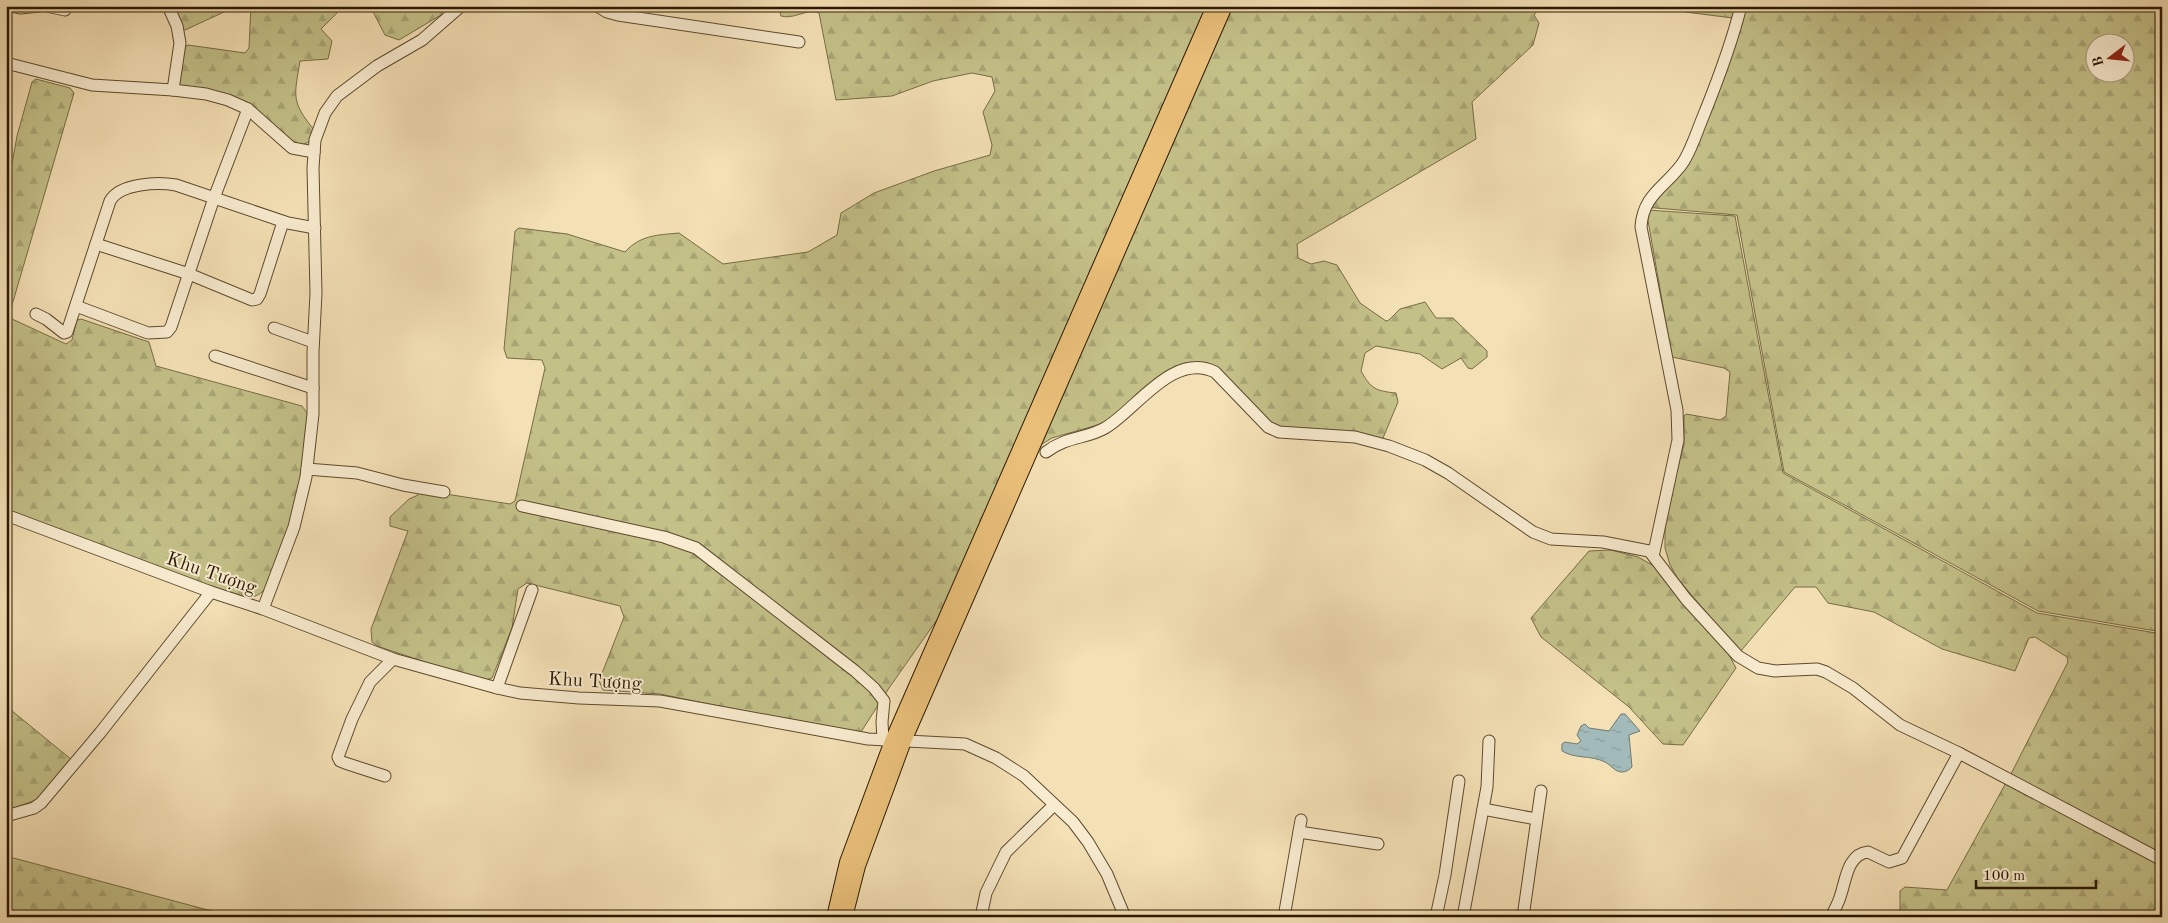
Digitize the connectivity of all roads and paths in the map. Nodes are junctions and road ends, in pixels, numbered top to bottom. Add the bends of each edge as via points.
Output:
1 (40, 6) edge
2 (46, 6) edge
3 (65, 6) edge
4 (168, 6) edge
5 (461, 6) edge
6 (597, 6) edge
7 (1214, 6) edge
8 (1225, 6) edge
9 (1742, 6) edge
10 (10, 7) edge
11 (799, 42) dead end
12 (6, 63) edge
13 (173, 90) junction
14 (248, 109) junction
15 (314, 152) junction
16 (214, 198) junction
17 (283, 222) junction
18 (314, 228) junction
19 (96, 244) junction
20 (189, 274) junction
21 (76, 306) junction
22 (36, 314) dead end
23 (274, 328) dead end
24 (313, 342) junction
25 (215, 356) dead end
26 (313, 388) junction
27 (1046, 452) dead end
28 (307, 469) junction
29 (444, 492) dead end
30 (522, 506) dead end
31 (6, 515) edge
32 (1650, 552) junction
33 (532, 590) dead end
34 (211, 592) junction
35 (263, 609) junction
36 (393, 659) junction
37 (497, 688) junction
38 (893, 741) junction
39 (1489, 741) dead end
40 (1959, 754) junction
41 (385, 776) dead end
42 (1459, 781) dead end
43 (1541, 791) dead end
44 (1054, 804) junction
45 (1483, 809) junction
46 (6, 816) edge
47 (1536, 819) junction
48 (1301, 820) dead end
49 (1299, 832) junction
50 (1378, 844) dead end
51 (2162, 860) edge
52 (834, 917) edge
53 (845, 917) edge
54 (980, 917) edge
55 (1125, 917) edge
56 (1284, 917) edge
57 (1436, 917) edge
58 (1463, 917) edge
59 (1523, 917) edge
60 (1831, 917) edge

1 - 10 street
2 - 3 street via 65,10
4 - 13 street via 180,43
5 - 15 street via 422,40 377,66 337,96 325,114
6 - 11 street via 618,15
7 - 38 main road
8 - 38 main road
9 - 32 street via 1690,149 1674,174 1644,207 1643,236 1677,410 1678,440 1656,550
12 - 13 street via 92,85
13 - 14 street via 206,94
14 - 15 street via 292,148
14 - 16 street
15 - 18 street
16 - 17 street
16 - 19 street via 164,183 120,191 110,201
16 - 20 street
17 - 18 street
17 - 20 street via 257,299 252,300
18 - 24 street via 316,293
19 - 20 street
19 - 21 street
20 - 21 street via 171,328 166,332 148,332
21 - 22 street via 70,328 64,334
23 - 24 street
24 - 26 street
25 - 26 street
26 - 28 street
27 - 32 street via 1068,439 1104,429 1173,375 1206,368 1223,380 1268,427 1279,432 1355,437 1389,446 1448,472 1533,532 1551,539 1603,542
28 - 29 street via 357,473
28 - 35 street via 294,527
30 - 38 street via 664,537 696,548 874,688 884,702 882,722
31 - 34 street, Khu Tượng
32 - 40 street via 1686,599 1738,656 1758,668 1826,672 1900,725
33 - 37 street
34 - 35 street, Khu Tượng
34 - 46 street via 41,803
35 - 36 street, Khu Tượng
36 - 37 street, Khu Tượng
36 - 41 street via 370,682 338,757 340,761
37 - 38 street, Khu Tượng via 569,697 660,701
38 - 44 street, Khu Tượng via 965,744 1024,776
38 - 52 main road via 848,862
38 - 53 main road
39 - 45 street
40 - 51 street
40 - 60 street via 1902,858 1889,862 1868,852 1857,856 1851,863
42 - 57 street
43 - 47 street
44 - 54 street via 1006,852 986,893
44 - 55 street, Khu Tượng via 1088,842 1107,874
45 - 47 street
45 - 58 street
47 - 59 street
48 - 49 street
49 - 50 street
49 - 56 street

